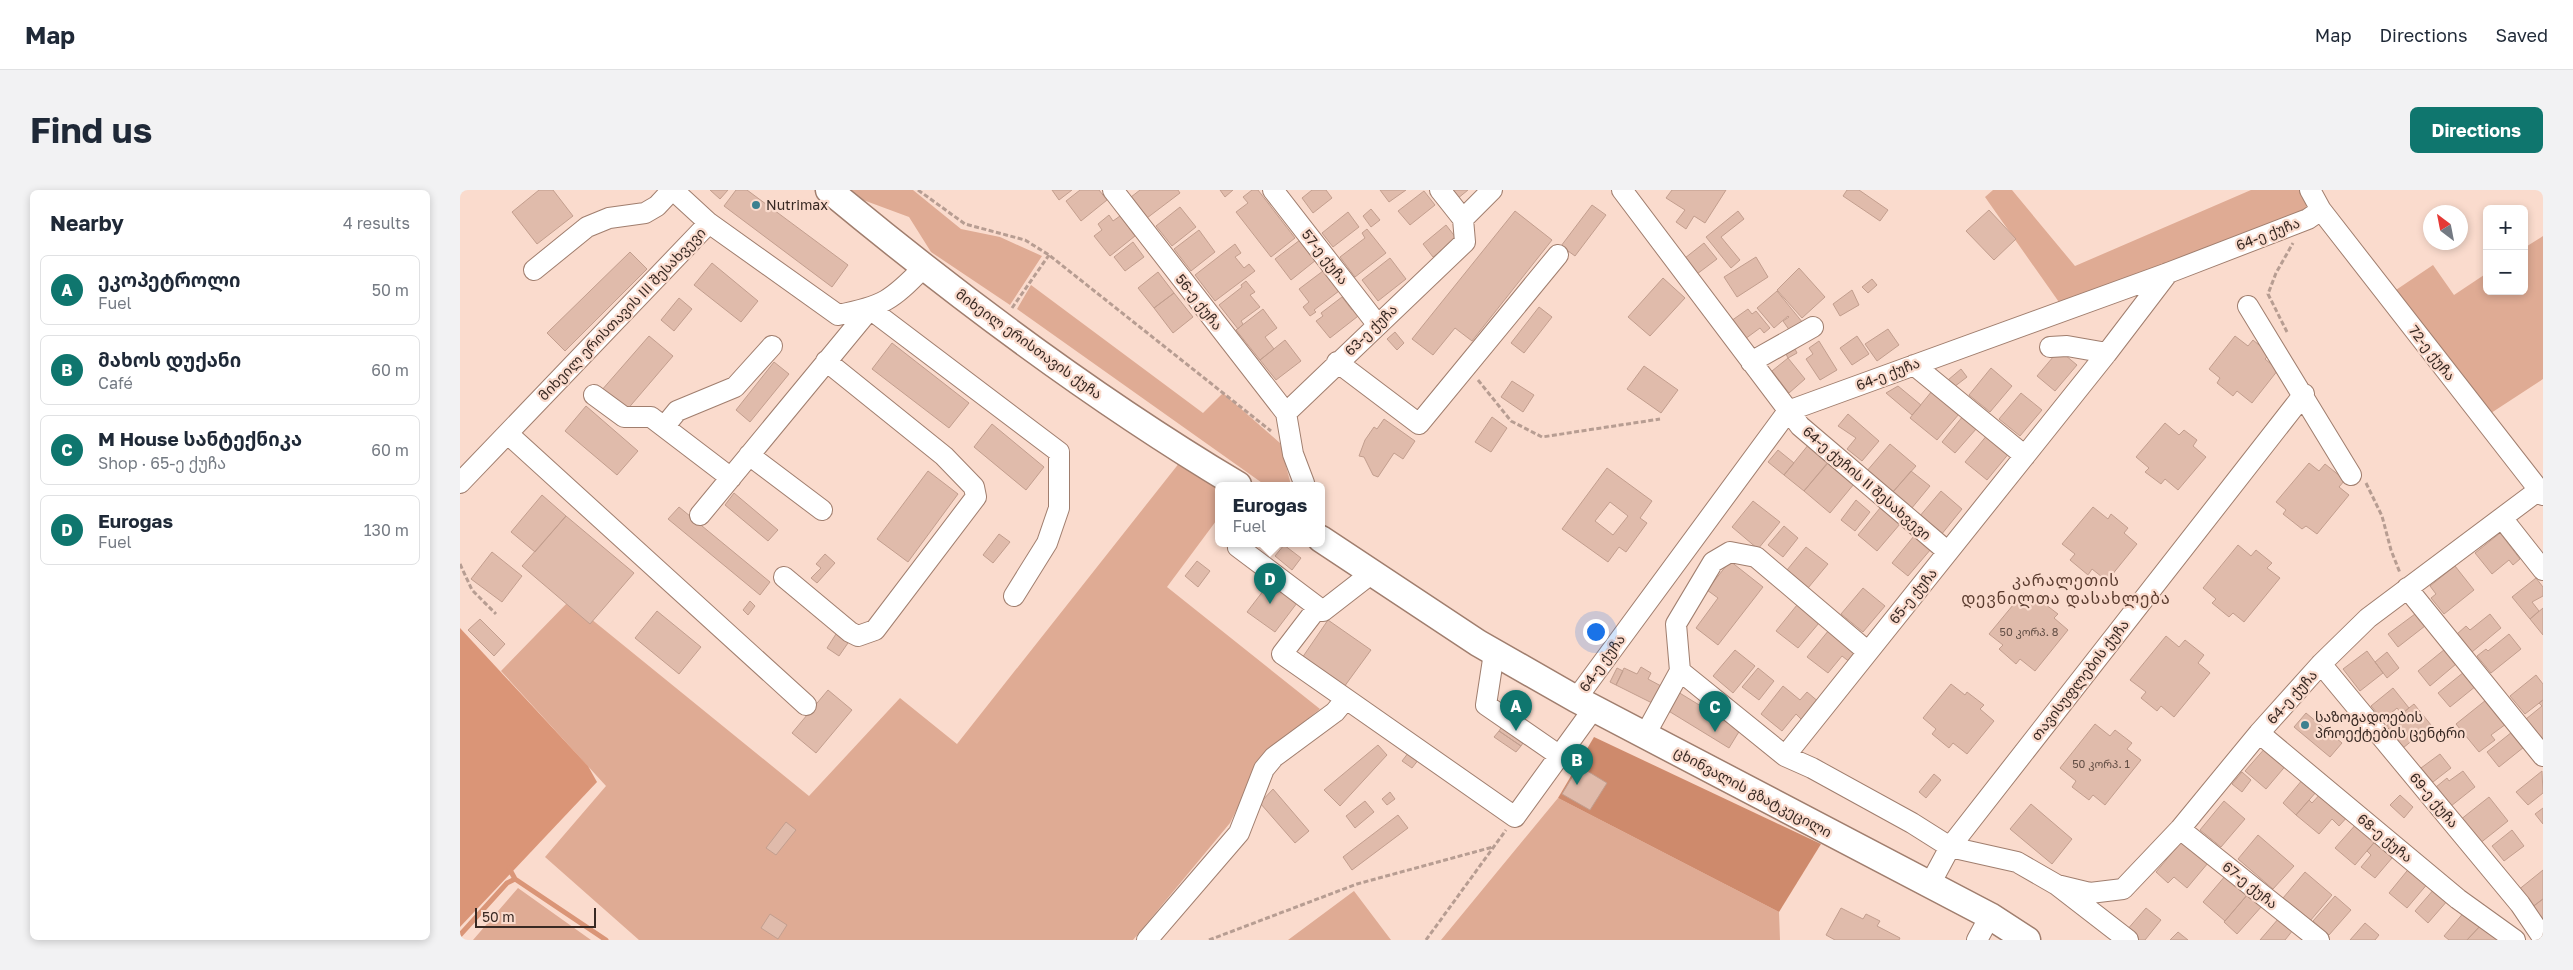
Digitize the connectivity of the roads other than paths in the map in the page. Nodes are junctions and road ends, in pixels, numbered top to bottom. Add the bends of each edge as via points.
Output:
1 (673, 190) edge
2 (829, 190) edge
3 (1113, 190) edge
4 (1273, 190) edge
5 (1440, 190) edge
6 (1492, 190) edge
7 (1622, 190) edge
8 (2313, 203) edge
9 (1463, 219) junction
10 (709, 223) junction
11 (1558, 255) dead end
12 (923, 268) junction
13 (534, 270) dead end
14 (2168, 273) junction
15 (2248, 306) dead end
16 (870, 309) junction
17 (1377, 324) junction
18 (1813, 326) dead end
19 (772, 346) dead end
20 (2050, 347) dead end
21 (2107, 353) junction
22 (826, 361) junction
23 (1338, 362) junction
24 (1751, 362) junction
25 (1914, 365) junction
26 (2304, 394) junction
27 (594, 395) dead end
28 (1788, 412) junction
29 (1286, 413) junction
30 (664, 427) junction
31 (508, 434) junction
32 (749, 455) junction
33 (2025, 456) junction
34 (2357, 475) road end
35 (731, 478) junction
36 (1233, 482) edge
37 (1304, 482) edge
38 (460, 483) edge
39 (2541, 492) edge
40 (822, 510) dead end
41 (700, 515) dead end
42 (2502, 518) junction
43 (1325, 542) edge
44 (1691, 542) junction
45 (1238, 547) edge
46 (1948, 552) junction
47 (1713, 562) junction
48 (2543, 570) edge
49 (1372, 573) junction
50 (784, 577) dead end
51 (2407, 588) junction
52 (1014, 596) dead end
53 (1318, 607) junction
54 (1486, 648) junction
55 (1868, 652) junction
56 (2321, 664) junction
57 (1680, 671) junction
58 (1345, 700) junction
59 (806, 704) dead end
60 (1585, 704) junction
61 (2259, 733) junction
62 (1645, 735) junction
63 (1560, 756) junction
64 (1785, 756) junction
65 (2543, 756) edge
66 (2180, 829) junction
67 (1950, 847) junction
68 (2057, 885) junction
69 (1929, 886) junction
70 (1990, 916) junction
71 (2543, 938) edge
72 (1147, 940) edge
73 (1976, 940) edge
74 (2027, 940) edge
75 (2128, 940) edge
76 (2319, 940) edge
77 (2515, 940) edge

1 - 10 street
1 - 13 street via 645,213 609,218 587,227
2 - 12 main road, მიხეილ ერისთავის ქუჩა
3 - 29 street, 56-ე ქუჩა
4 - 17 street, 57-ე ქუჩა
5 - 9 street
6 - 9 street
7 - 24 street
8 - 14 street, 64-ე ქუჩა
8 - 39 street, 72-ე ქუჩა
9 - 17 street, 63-ე ქუჩა via 1465,242
10 - 16 street, მიხეილ ერისთავის III შესახვევი via 838,315
10 - 31 street, მიხეილ ერისთავის III შესახვევი
11 - 23 street via 1419,424
12 - 16 street, მიხეილ ერისთავის III შესახვევი via 896,296
12 - 36 main road, მიხეილ ერისთავის ქუჩა via 1166,442
14 - 21 street, 65-ე ქუჩა
14 - 25 street, 64-ე ქუჩა
15 - 26 street
16 - 22 street
16 - 52 street via 1059,452 1060,508 1047,544
17 - 23 street, 63-ე ქუჩა
18 - 24 street
19 - 30 street via 735,388 677,411
20 - 21 street via 2067,346
21 - 33 street, 65-ე ქუჩა
22 - 32 street
22 - 50 street via 944,456 974,487 976,497 875,630 858,636 850,632
23 - 29 street, 63-ე ქუჩა
24 - 28 street
25 - 28 street, 64-ე ქუჩა
25 - 33 street
26 - 34 street
26 - 67 street, თავისუფლების ქუჩა
27 - 30 street via 624,417 651,417
28 - 44 street, 64-ე ქუჩა
28 - 46 street, 64-ე ქუჩის II შესახვევი via 1800,426
29 - 37 street via 1293,454
30 - 35 street
31 - 38 street, მიხეილ ერისთავის III შესახვევი
31 - 59 street
32 - 35 street
32 - 40 street
33 - 46 street, 65-ე ქუჩა
35 - 41 street
39 - 42 street, 64-ე ქუჩა
42 - 48 street
42 - 51 street, 64-ე ქუჩა
43 - 49 main road
44 - 47 street
44 - 60 street, 64-ე ქუჩა
45 - 53 street
46 - 55 street, 65-ე ქუჩა
47 - 55 street via 1730,552 1756,557
47 - 57 street via 1676,624
49 - 53 street via 1323,611
49 - 54 main road
51 - 56 street, 64-ე ქუჩა via 2368,618
51 - 65 street
53 - 58 street via 1282,654
54 - 60 main road, ცხინვალის გზატკეცილი
54 - 63 street via 1486,705
55 - 64 street, 65-ე ქუჩა
56 - 61 street, 64-ე ქუჩა
56 - 71 street, 69-ე ქუჩა via 2520,904
57 - 62 street
57 - 64 street
58 - 63 street, 64-ე ქუჩა via 1515,817
58 - 72 street via 1335,712 1274,757 1258,781 1238,833
60 - 62 main road, ცხინვალის გზატკეცილი
60 - 63 street, 64-ე ქუჩა
61 - 66 street, 64-ე ქუჩა
61 - 77 street, 68-ე ქუჩა via 2458,899
62 - 69 main road, ცხინვალის გზატკეცილი
64 - 67 street via 1903,818
66 - 68 street, 64-ე ქუჩა via 2123,889 2090,893
66 - 76 street, 67-ე ქუჩა
67 - 68 street via 2017,862
67 - 69 street, თავისუფლების ქუჩა
68 - 75 street
69 - 70 main road, ცხინვალის გზატკეცილი
70 - 73 street
70 - 74 main road, ცხინვალის გზატკეცილი

